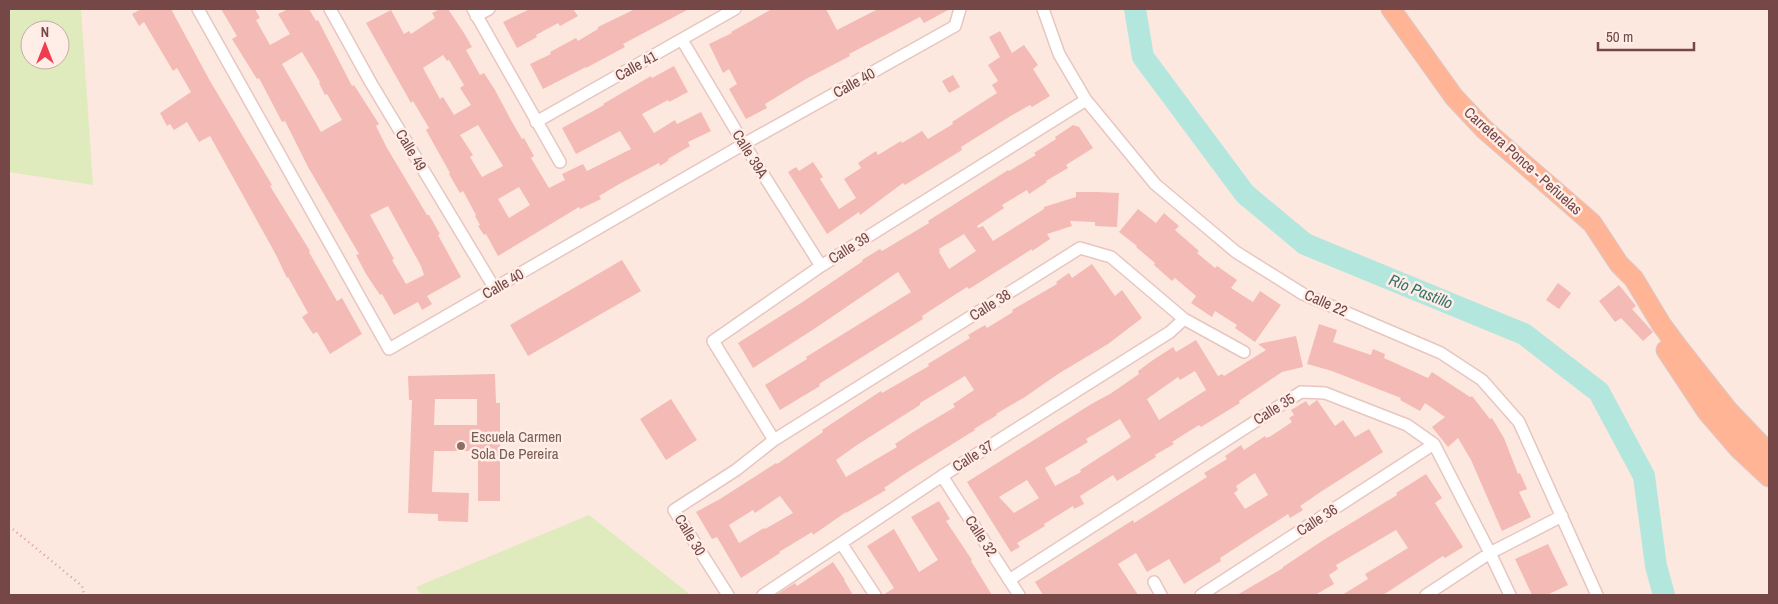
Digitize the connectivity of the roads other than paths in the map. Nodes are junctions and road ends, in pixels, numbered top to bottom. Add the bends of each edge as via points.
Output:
1 (198, 9) edge
2 (330, 9) edge
3 (489, 9) edge
4 (735, 9) edge
5 (960, 9) edge
6 (1043, 9) edge
7 (1391, 9) edge
8 (475, 12) edge
9 (682, 40) junction
10 (1086, 100) junction
11 (536, 122) junction
12 (744, 144) junction
13 (560, 162) dead end
14 (821, 266) junction
15 (495, 289) junction
16 (1184, 319) junction
17 (1673, 350) junction
18 (1244, 352) dead end
19 (774, 440) junction
20 (1434, 444) junction
21 (1769, 453) edge
22 (1767, 468) edge
23 (736, 470) joint
24 (942, 476) junction
25 (1562, 516) junction
26 (842, 543) junction
27 (1490, 553) junction
28 (1009, 580) junction
29 (1154, 582) dead end
30 (728, 595) edge
31 (763, 595) edge
32 (875, 595) edge
33 (1019, 595) edge
34 (1161, 595) edge
35 (1201, 595) edge
36 (1426, 595) edge
37 (1510, 595) edge
38 (1597, 595) edge

1 - 15 street, Calle 40 via 389,349
2 - 15 street, Calle 49 via 371,84
3 - 8 street
4 - 9 street, Calle 41
5 - 12 street, Calle 40 via 954,26
6 - 10 street, Calle 22 via 1059,54
7 - 17 main road, Carretera Ponce - Peñuelas via 1454,97 1484,129 1592,223 1619,264 1626,287
8 - 11 street
9 - 11 street, Calle 41
9 - 12 street, Calle 39A
10 - 14 street, Calle 39
10 - 25 street, Calle 22 via 1155,184 1236,252 1303,294 1441,353 1482,380 1519,422
11 - 13 street
12 - 14 street, Calle 39A
12 - 15 street, Calle 40
14 - 19 street, Calle 39 via 713,341
16 - 18 street, Calle 38
16 - 19 street, Calle 38 via 1111,256 1080,248
16 - 24 street, Calle 37 via 1170,332
17 - 21 main road, Carretera Ponce - Peñuelas
17 - 22 main road, Carretera Ponce - Peñuelas via 1707,412 1738,448
19 - 23 street, Calle 38
20 - 27 street, Calle 35
20 - 28 street, Calle 35 via 1407,425 1325,393 1301,392
20 - 35 street, Calle 36
23 - 30 street, Calle 30 via 674,510
24 - 26 street, Calle 37
24 - 28 street, Calle 32
25 - 27 street
25 - 38 street, Calle 22
26 - 31 street, Calle 37
26 - 32 street
27 - 36 street
27 - 37 street, Calle 35
28 - 33 street, Calle 32
29 - 34 street

